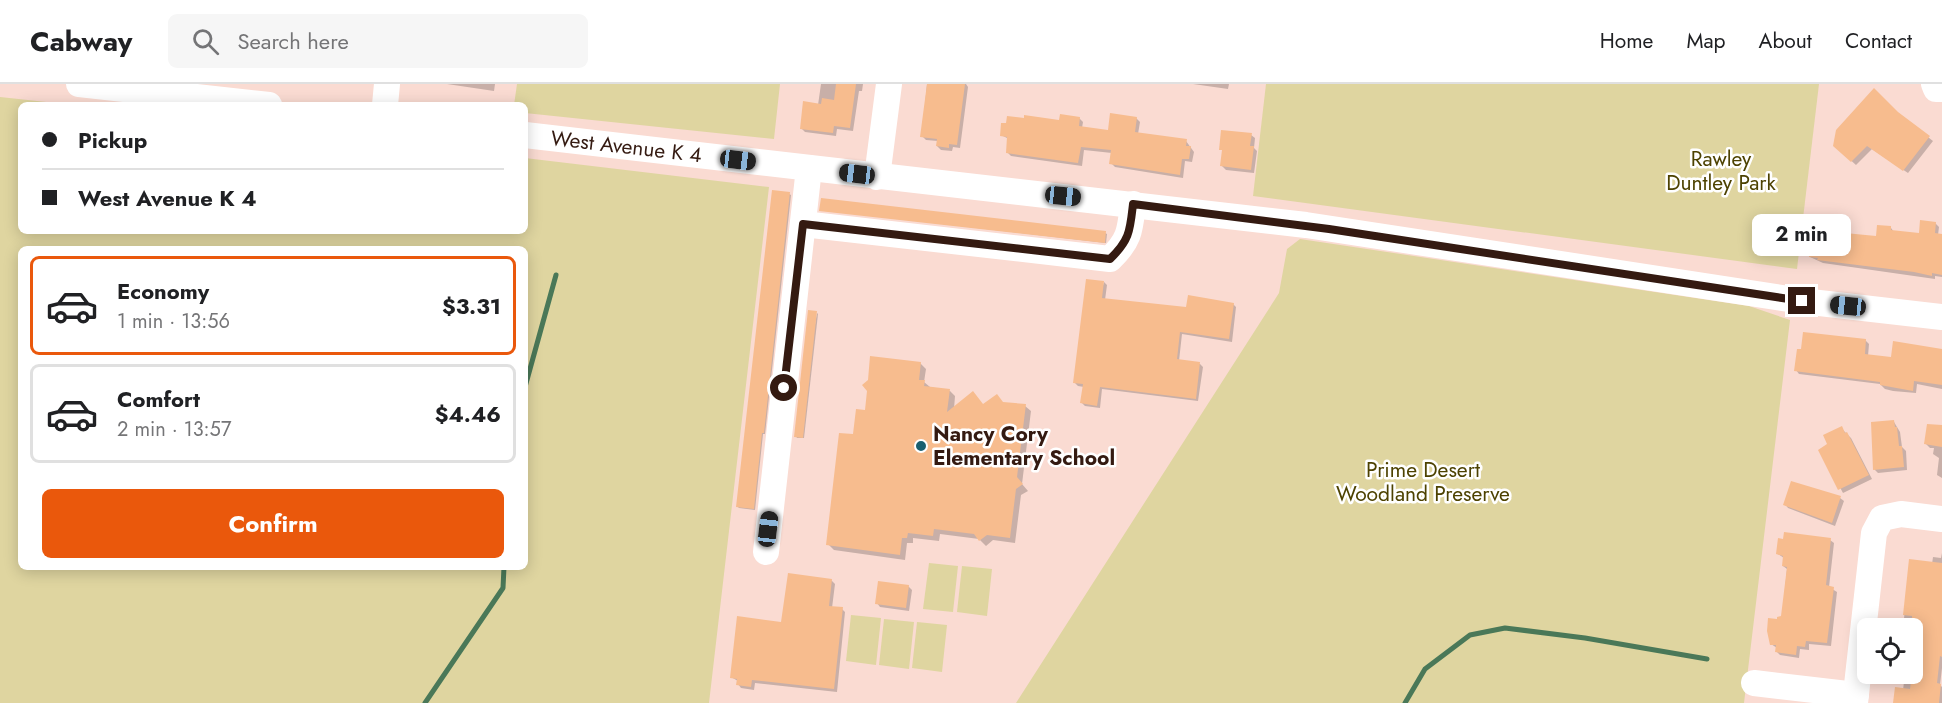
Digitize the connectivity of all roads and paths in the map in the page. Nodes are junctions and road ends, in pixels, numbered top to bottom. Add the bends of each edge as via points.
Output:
1 (79, 84) edge
2 (387, 84) edge
3 (889, 84) edge
4 (119, 86) edge
5 (245, 102) edge
6 (385, 102) edge
7 (528, 135) edge
8 (809, 168) junction
9 (877, 177) junction
10 (1133, 204) junction
11 (803, 224) junction
12 (1942, 317) edge
13 (1942, 519) edge
14 (766, 552) dead end
15 (1754, 683) dead end
16 (1856, 699) edge

1 - 4 street
2 - 6 street
3 - 9 street
4 - 5 street
7 - 8 street, West Avenue K 4
8 - 9 street, West Avenue K 4
8 - 11 street
9 - 10 street, West Avenue K 4
10 - 11 street via 1129,234 1110,259
10 - 12 street, West Avenue K 4 via 1329,229 1802,301
11 - 14 street
13 - 16 street via 1901,514 1882,519 1874,533
15 - 16 street

